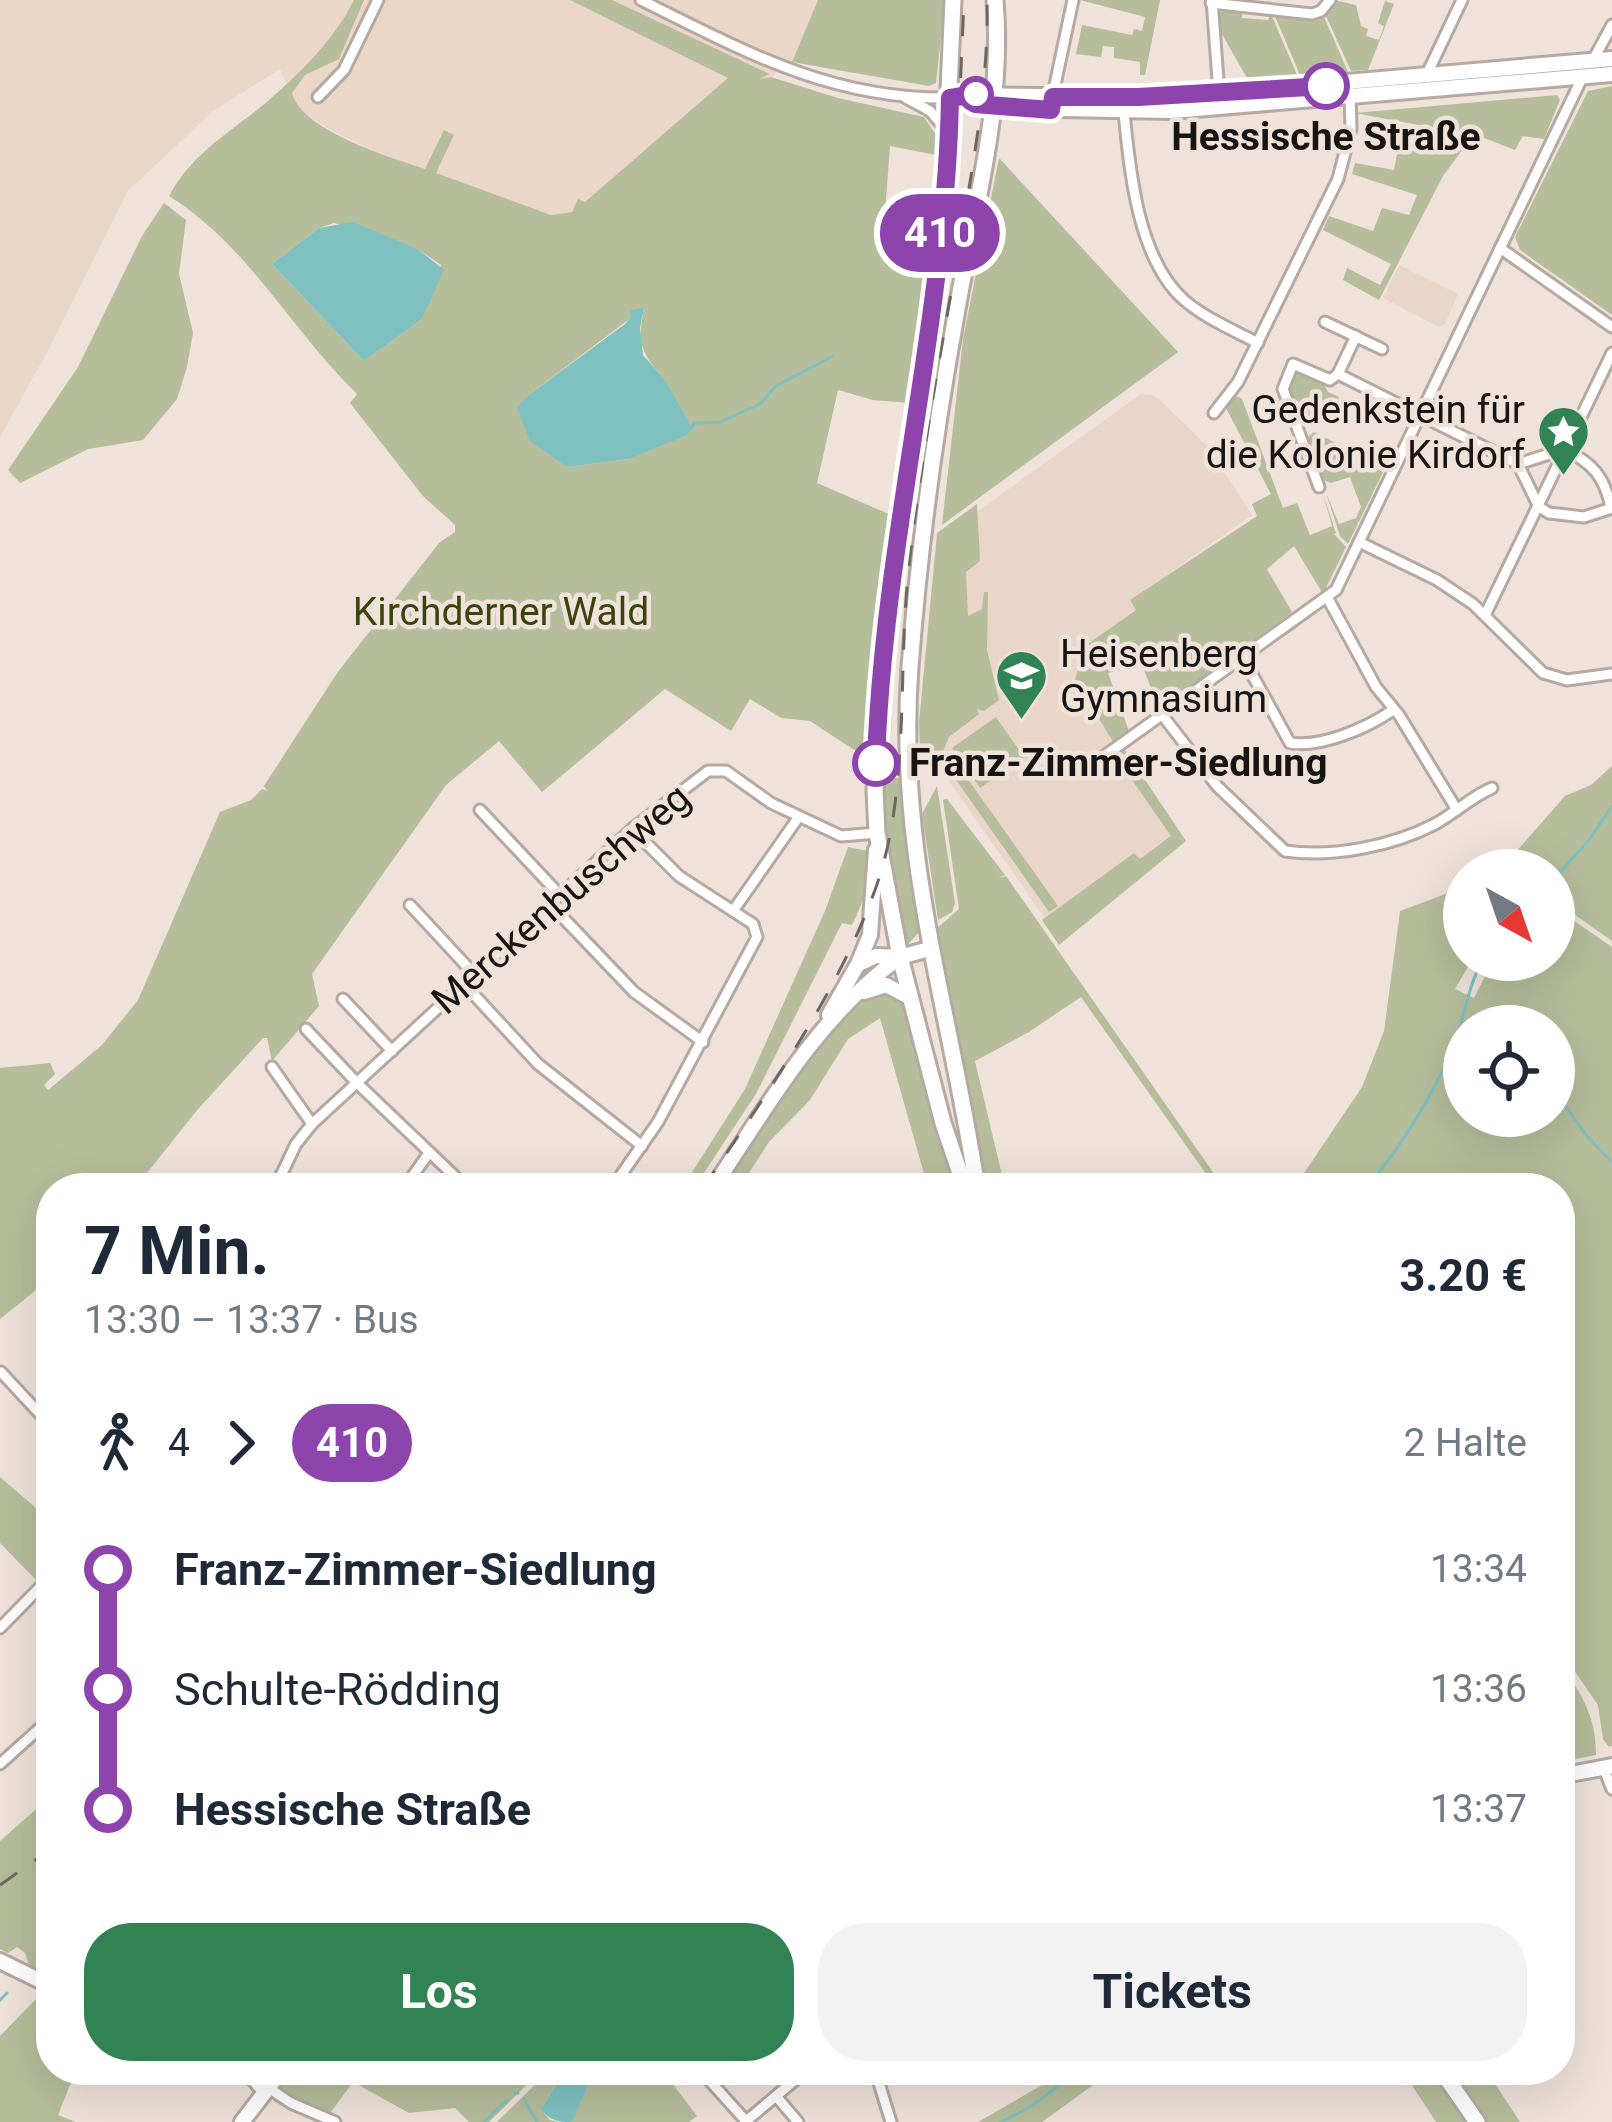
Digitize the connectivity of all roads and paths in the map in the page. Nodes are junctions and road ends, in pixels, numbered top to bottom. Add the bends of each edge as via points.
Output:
1 (378, 0) edge
2 (640, 0) edge
3 (953, 0) edge
4 (995, 0) edge
5 (1072, 0) edge
6 (1330, 0) edge
7 (1462, 0) edge
8 (1212, 2) edge
9 (1612, 25) edge
10 (1612, 59) edge
11 (1592, 61) junction
12 (1612, 74) edge
13 (1582, 77) junction
14 (1427, 84) junction
15 (1350, 91) junction
16 (1219, 93) junction
17 (901, 96) junction
18 (318, 97) dead end
19 (950, 98) junction
20 (996, 100) junction
21 (1052, 104) junction
22 (1124, 112) junction
23 (948, 136) junction
24 (1500, 248) junction
25 (1325, 322) dead end
26 (1612, 327) edge
27 (1356, 336) junction
28 (1258, 344) junction
29 (1382, 349) dead end
30 (1612, 353) edge
31 (1338, 374) junction
32 (1214, 413) dead end
33 (1421, 415) junction
34 (1565, 448) junction
35 (1518, 464) junction
36 (1319, 488) dead end
37 (1539, 507) junction
38 (1612, 507) edge
39 (1359, 542) junction
40 (1327, 597) junction
41 (1486, 613) junction
42 (1243, 658) junction
43 (1612, 674) edge
44 (1394, 710) junction
45 (1163, 716) junction
46 (1082, 772) dead end
47 (1492, 788) dead end
48 (480, 810) dead end
49 (1456, 810) junction
50 (798, 818) junction
51 (632, 829) junction
52 (878, 833) junction
53 (560, 894) junction
54 (550, 904) junction
55 (410, 905) dead end
56 (733, 911) junction
57 (928, 949) junction
58 (900, 957) junction
59 (858, 964) junction
60 (474, 974) junction
61 (464, 983) junction
62 (854, 996) junction
63 (909, 997) junction
64 (343, 999) dead end
65 (306, 1029) dead end
66 (822, 1030) junction
67 (703, 1042) junction
68 (392, 1051) junction
69 (272, 1067) dead end
70 (357, 1083) junction
71 (312, 1124) junction
72 (643, 1146) junction
73 (429, 1153) junction
74 (282, 1173) edge
75 (415, 1173) edge
76 (451, 1173) edge
77 (623, 1173) edge
78 (722, 1173) edge
79 (961, 1173) edge
80 (974, 1173) edge
81 (1, 1372) edge
82 (36, 1410) edge
83 (36, 1591) edge
84 (0, 1628) edge
85 (36, 1732) edge
86 (0, 1764) edge
87 (1608, 1768) edge
88 (1575, 1774) edge
89 (1612, 1790) edge
90 (0, 1961) edge
91 (36, 1979) edge
92 (268, 2085) edge
93 (277, 2085) edge
94 (713, 2085) edge
95 (787, 2085) edge
96 (880, 2085) edge
97 (1451, 2085) edge
98 (776, 2096) junction
99 (242, 2122) edge
100 (334, 2122) edge
101 (745, 2122) edge
102 (798, 2122) edge
103 (891, 2122) edge
104 (1477, 2122) edge

1 - 18 street via 344,70
2 - 17 street via 801,76
3 - 19 main road
4 - 20 main road
5 - 21 street
6 - 8 street via 1312,14
7 - 14 street
8 - 16 street
9 - 11 street
10 - 11 street
11 - 13 street
11 - 14 street
12 - 13 street
13 - 14 street
13 - 24 street
14 - 15 street
15 - 16 street
15 - 22 street
15 - 28 street via 1351,129 1338,179
16 - 21 street
17 - 19 street
17 - 23 street via 930,111
19 - 20 street
19 - 23 main road
20 - 21 street
20 - 57 main road via 938,423 911,662 911,824
21 - 22 street
22 - 28 street via 1130,179 1159,266 1184,300
23 - 52 main road via 879,710
24 - 26 street
24 - 33 street
25 - 27 street
27 - 29 street
27 - 31 street
28 - 32 street
30 - 34 street
31 - 33 street
31 - 36 street via 1330,380 1293,364 1282,389
33 - 35 street
33 - 39 street
34 - 35 street
34 - 37 street
34 - 38 street via 1592,464
35 - 37 street
37 - 38 street via 1573,518
37 - 41 street
39 - 40 street
39 - 41 street
40 - 42 street
40 - 44 street
41 - 43 street via 1543,673 1586,680
42 - 44 street via 1290,743 1342,734
42 - 45 street
44 - 49 street
45 - 46 street
45 - 49 street via 1217,786 1285,851 1396,840
47 - 49 street
48 - 53 street
50 - 51 street, Merckenbuschweg via 714,769
50 - 52 street, Merckenbuschweg via 841,836
50 - 56 street
51 - 53 street, Merckenbuschweg
51 - 56 street via 679,876
52 - 58 main road
52 - 59 street via 872,921
53 - 54 street, Merckenbuschweg
54 - 60 street, Merckenbuschweg
54 - 67 street via 634,992
55 - 60 street
56 - 67 street via 753,923 757,938
57 - 58 street
57 - 80 main road
58 - 59 street
58 - 62 street
58 - 63 main road
59 - 66 street
60 - 61 street, Merckenbuschweg
61 - 68 street, Merckenbuschweg
61 - 72 street via 538,1064
62 - 63 street via 886,985
62 - 66 street
63 - 79 main road
64 - 68 street
65 - 70 street
66 - 78 street
67 - 72 street
68 - 70 street, Merckenbuschweg
69 - 71 street
70 - 71 street, Merckenbuschweg
70 - 73 street
71 - 74 street, Merckenbuschweg
72 - 77 street
73 - 75 street
73 - 76 street
81 - 82 street
83 - 84 street
85 - 86 street
87 - 88 street
87 - 89 street
90 - 91 street
92 - 99 street
93 - 100 street via 291,2103
94 - 101 street
95 - 98 street
96 - 103 street
97 - 104 main road
98 - 101 street
98 - 102 street

